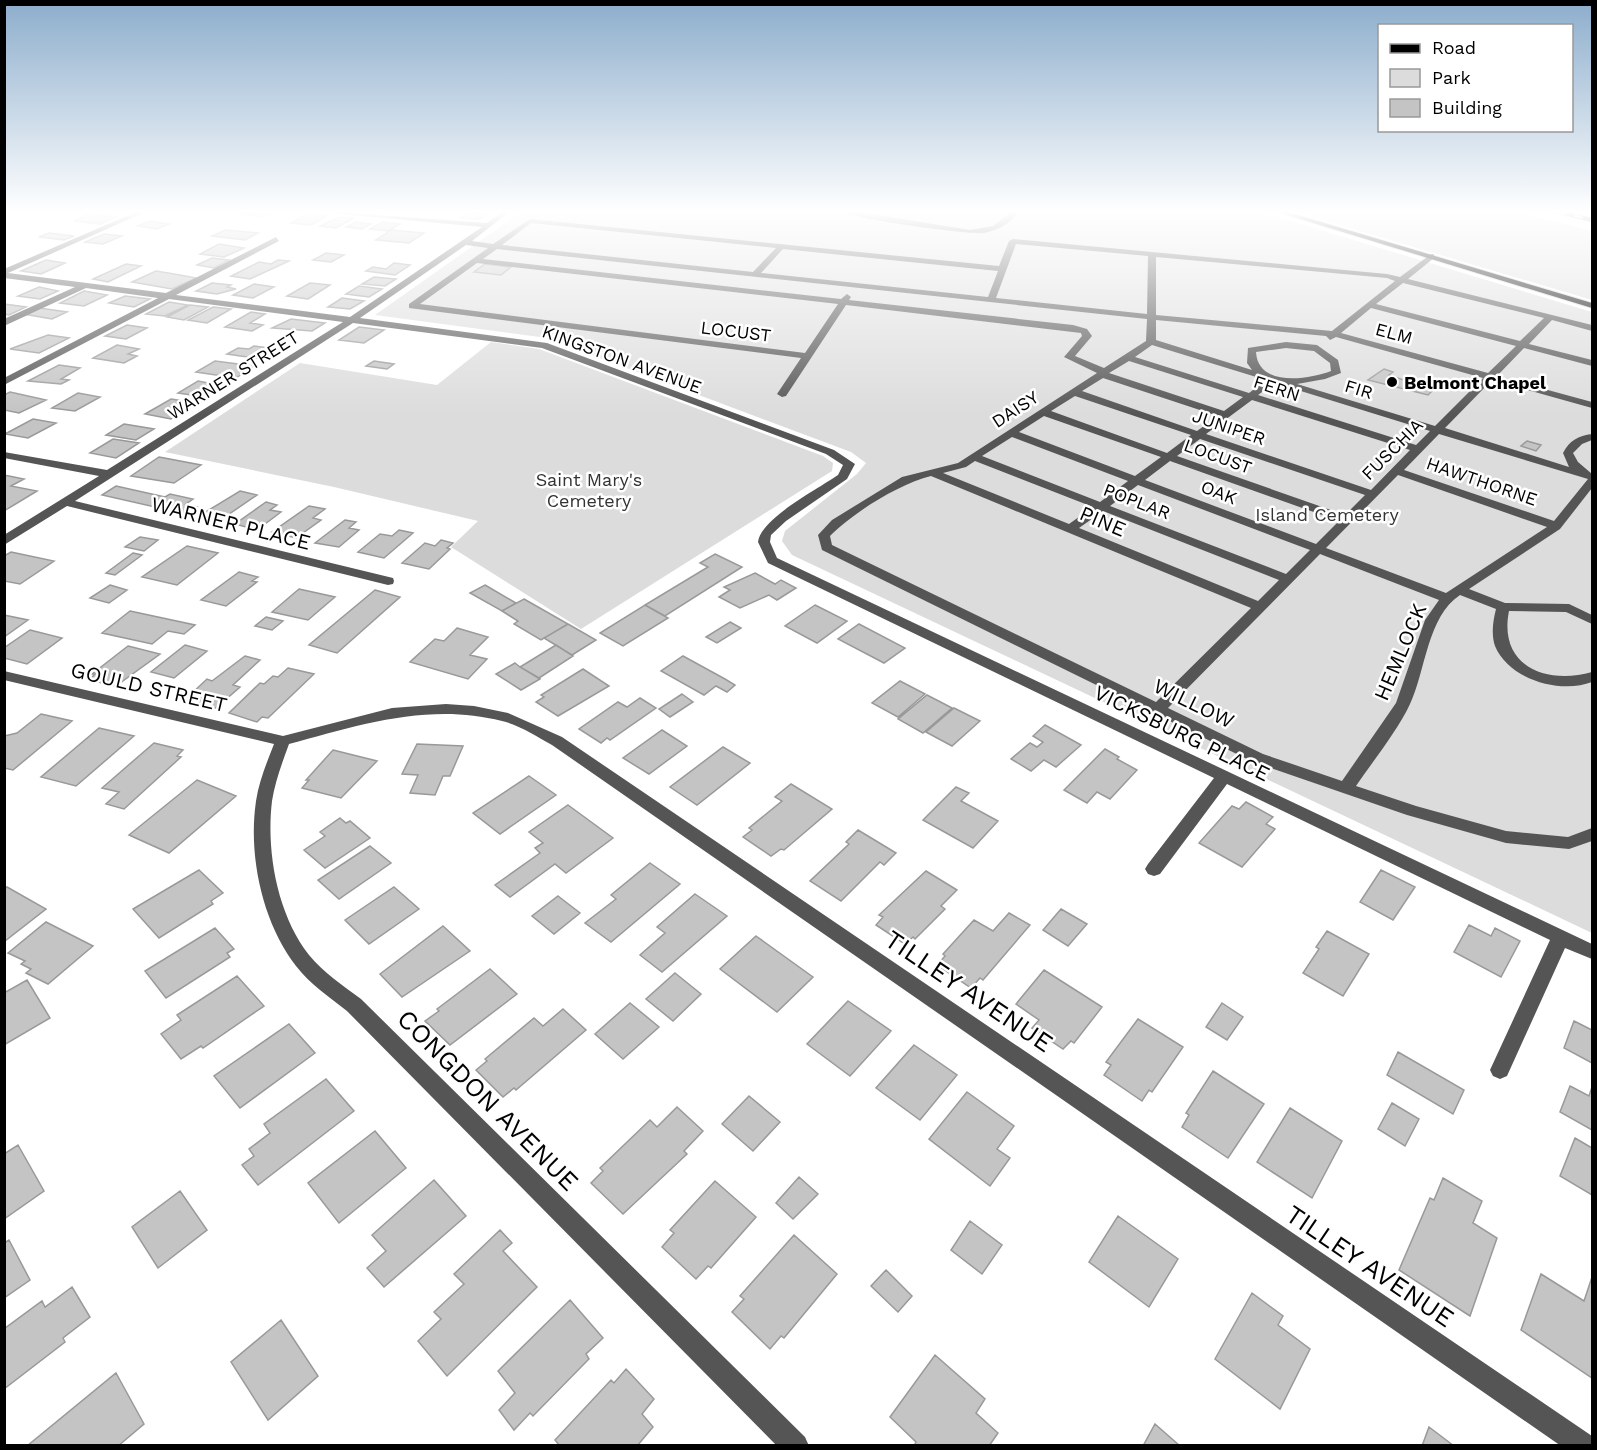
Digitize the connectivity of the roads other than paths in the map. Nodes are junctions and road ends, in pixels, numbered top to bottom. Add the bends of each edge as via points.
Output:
1 (50, 280) edge
2 (199, 280) edge
3 (411, 280) edge
4 (449, 280) edge
5 (648, 280) edge
6 (816, 280) edge
7 (999, 280) edge
8 (1151, 280) edge
9 (1400, 280) edge
10 (1404, 280) edge
11 (1508, 280) edge
12 (855, 284) junction
13 (86, 285) junction
14 (168, 296) junction
15 (991, 299) junction
16 (843, 302) junction
17 (1370, 305) junction
18 (1593, 306) edge
19 (1550, 316) junction
20 (1150, 317) junction
21 (353, 319) junction
22 (4, 323) edge
23 (1593, 328) edge
24 (1335, 333) junction
25 (1151, 342) junction
26 (1522, 345) junction
27 (1317, 348) junction
28 (807, 356) junction
29 (1127, 357) junction
30 (1593, 363) edge
31 (1103, 373) junction
32 (1490, 376) junction
33 (1274, 379) junction
34 (4, 382) edge
35 (1074, 392) junction
36 (782, 394) dead end
37 (1250, 396) junction
38 (1593, 405) edge
39 (1043, 412) junction
40 (1226, 415) junction
41 (1437, 429) junction
42 (1011, 433) junction
43 (1199, 434) junction
44 (1593, 437) edge
45 (1417, 449) junction
46 (4, 455) edge
47 (1169, 456) junction
48 (974, 457) junction
49 (1396, 471) junction
50 (931, 472) junction
51 (109, 474) junction
52 (1593, 478) edge
53 (1137, 481) junction
54 (1372, 494) junction
55 (64, 502) junction
56 (1101, 507) junction
57 (1347, 520) junction
58 (1556, 526) junction
59 (1072, 528) junction
60 (4, 541) edge
61 (825, 541) joint
62 (764, 542) joint
63 (1317, 549) junction
64 (1288, 579) junction
65 (388, 581) dead end
66 (1461, 591) junction
67 (1447, 598) junction
68 (1260, 607) junction
69 (1503, 607) junction
70 (1593, 620) edge
71 (4, 675) edge
72 (1593, 677) edge
73 (1158, 709) junction
74 (284, 741) junction
75 (1224, 777) junction
76 (1346, 788) junction
77 (1593, 834) edge
78 (1154, 869) dead end
79 (1561, 937) junction
80 (1593, 952) edge
81 (1500, 1070) dead end
82 (796, 1446) edge
83 (1584, 1446) edge

1 - 13 street, KINGSTON AVENUE
2 - 14 street
3 - 21 street, WARNER STREET
4 - 28 street, LOCUST via 412,306
5 - 16 street
6 - 12 street, ELM
7 - 15 street
8 - 20 street
9 - 17 street
10 - 19 street
11 - 18 main road
12 - 15 street, ELM
12 - 16 street
13 - 14 street, KINGSTON AVENUE
13 - 22 street
14 - 21 street, KINGSTON AVENUE
14 - 34 street
15 - 20 street, ELM
16 - 28 street
16 - 31 street via 1084,331 1086,336 1069,357
17 - 24 street
17 - 26 street
19 - 23 street
19 - 26 street, FUSCHIA
20 - 24 street, ELM
20 - 25 street
21 - 51 street, WARNER STREET
21 - 62 street, KINGSTON AVENUE via 544,345 830,452 849,464 843,477 774,525 765,534
24 - 27 street
24 - 32 street, ELM
25 - 29 street, DAISY
25 - 33 street, FIR
26 - 30 street
26 - 32 street, FUSCHIA
27 - 33 street via 1335,362 1336,373 1321,380
27 - 33 street via 1286,345 1251,350 1249,361 1254,370
28 - 36 street
29 - 31 street, DAISY
29 - 37 street, FERN
31 - 35 street, DAISY
31 - 40 street
32 - 38 street, ELM
32 - 41 street, FUSCHIA
33 - 37 street
33 - 41 street, FIR
35 - 39 street, DAISY
35 - 43 street, JUNIPER
37 - 40 street
37 - 45 street, FERN
39 - 42 street, DAISY
39 - 47 street, LOCUST
40 - 43 street
41 - 45 street, FUSCHIA
41 - 52 street, FIR
42 - 48 street, DAISY
42 - 53 street, OAK
43 - 47 street
43 - 54 street, JUNIPER
44 - 52 street via 1579,439 1569,453 1573,464
45 - 49 street, FUSCHIA
46 - 51 street
47 - 53 street
47 - 57 street, LOCUST
48 - 50 street, DAISY via 962,465
48 - 56 street, POPLAR
49 - 54 street, FUSCHIA
49 - 58 street, HAWTHORNE
50 - 59 street, PINE
50 - 61 street, DAISY via 906,478 836,523 824,536
51 - 55 street, WARNER STREET
52 - 58 street, HEMLOCK
53 - 56 street
53 - 63 street, OAK
54 - 57 street, FUSCHIA
55 - 60 street, WARNER STREET
55 - 65 street, WARNER PLACE
56 - 59 street
56 - 64 street, POPLAR
57 - 63 street, FUSCHIA
58 - 66 street, HEMLOCK
59 - 68 street, PINE
61 - 73 street, WILLOW via 826,547
62 - 75 street, VICKSBURG PLACE via 772,560
63 - 64 street, FUSCHIA
63 - 67 street, OAK
64 - 68 street, FUSCHIA
66 - 67 street, HEMLOCK
66 - 69 street
67 - 76 street, HEMLOCK via 1432,620 1404,704
68 - 73 street, FUSCHIA
69 - 70 street via 1569,608
69 - 72 street via 1498,628 1503,650 1525,670 1557,682
71 - 74 street, GOULD STREET
73 - 76 street, WILLOW via 1258,758
74 - 82 street, CONGDON AVENUE via 271,769 263,836 271,894 300,958 317,977 354,1005
74 - 83 street, TILLEY AVENUE via 396,710 448,710 504,717 557,741
75 - 78 street
75 - 79 street, VICKSBURG PLACE
76 - 77 street, WILLOW via 1506,837 1569,843
79 - 80 street, VICKSBURG PLACE
79 - 81 street

